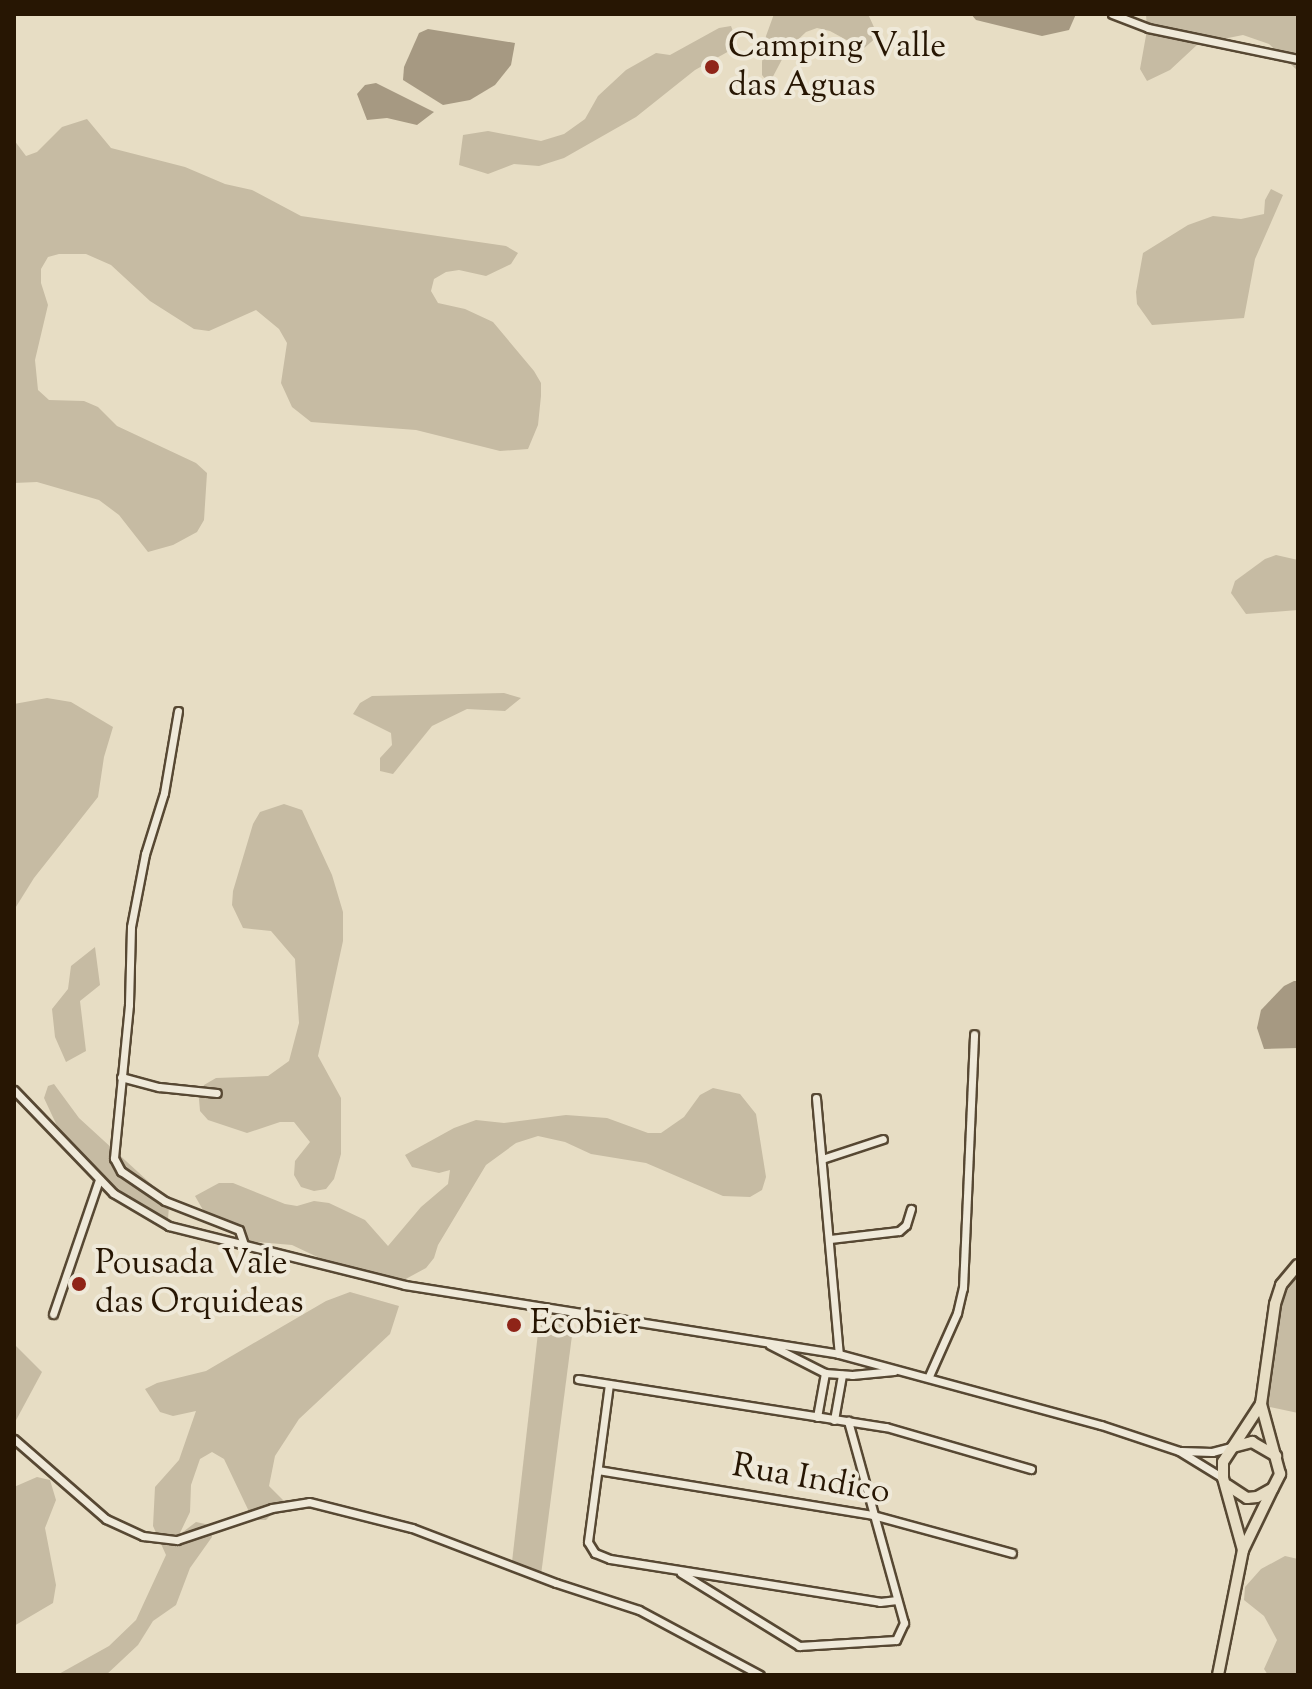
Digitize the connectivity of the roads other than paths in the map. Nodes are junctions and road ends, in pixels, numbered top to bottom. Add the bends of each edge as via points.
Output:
1 (1112, 14) edge
2 (1298, 59) edge
3 (178, 711) dead end
4 (974, 1034) dead end
5 (121, 1077) junction
6 (14, 1090) edge
7 (217, 1093) dead end
8 (816, 1098) dead end
9 (883, 1139) dead end
10 (822, 1159) junction
11 (99, 1180) junction
12 (911, 1209) dead end
13 (830, 1239) junction
14 (245, 1247) junction
15 (1298, 1265) edge
16 (53, 1314) dead end
17 (765, 1342) junction
18 (839, 1354) junction
19 (899, 1370) junction
20 (825, 1373) junction
21 (842, 1375) junction
22 (929, 1376) junction
23 (578, 1379) dead end
24 (609, 1384) junction
25 (1261, 1404) junction
26 (817, 1417) junction
27 (834, 1420) junction
28 (848, 1421) junction
29 (14, 1439) edge
30 (1231, 1447) junction
31 (18, 1448) edge
32 (1179, 1451) junction
33 (1277, 1457) junction
34 (1031, 1469) dead end
35 (598, 1470) junction
36 (1225, 1482) junction
37 (1273, 1488) junction
38 (873, 1515) junction
39 (1243, 1550) junction
40 (1012, 1553) dead end
41 (676, 1569) junction
42 (897, 1600) junction
43 (760, 1675) edge
44 (1218, 1675) edge

1 - 2 street via 1148,28
3 - 5 street via 131,927
4 - 22 street via 963,1288
5 - 7 street
5 - 14 street via 114,1141 121,1171 165,1201 236,1227
6 - 11 street
8 - 10 street
9 - 10 street
10 - 13 street
11 - 14 street via 141,1213 169,1226
11 - 16 street
12 - 13 street via 899,1231
13 - 18 street
14 - 17 street via 405,1285
15 - 25 main road via 1281,1285 1275,1304
17 - 18 street
17 - 20 street
18 - 19 street
19 - 21 street
19 - 22 street
20 - 21 street
20 - 26 street
21 - 27 street
22 - 32 street
23 - 24 street
24 - 26 street
24 - 35 street
25 - 30 main road
25 - 33 main road
26 - 27 street
27 - 28 street
28 - 34 street via 912,1433
28 - 38 street
29 - 31 street
30 - 32 street
30 - 33 main road via 1252,1442
30 - 36 main road via 1223,1462
31 - 43 street via 106,1519 143,1536 177,1540 272,1508 309,1502 412,1528 639,1610
32 - 36 street
33 - 37 main road via 1280,1474
35 - 38 street, Rua Indico
35 - 41 street via 590,1547 601,1557
36 - 37 main road via 1247,1498
36 - 39 main road
37 - 39 main road
38 - 40 street, Rua Indico
38 - 42 street
39 - 44 main road
41 - 42 street via 880,1602
41 - 42 street via 807,1647 896,1640 904,1623

